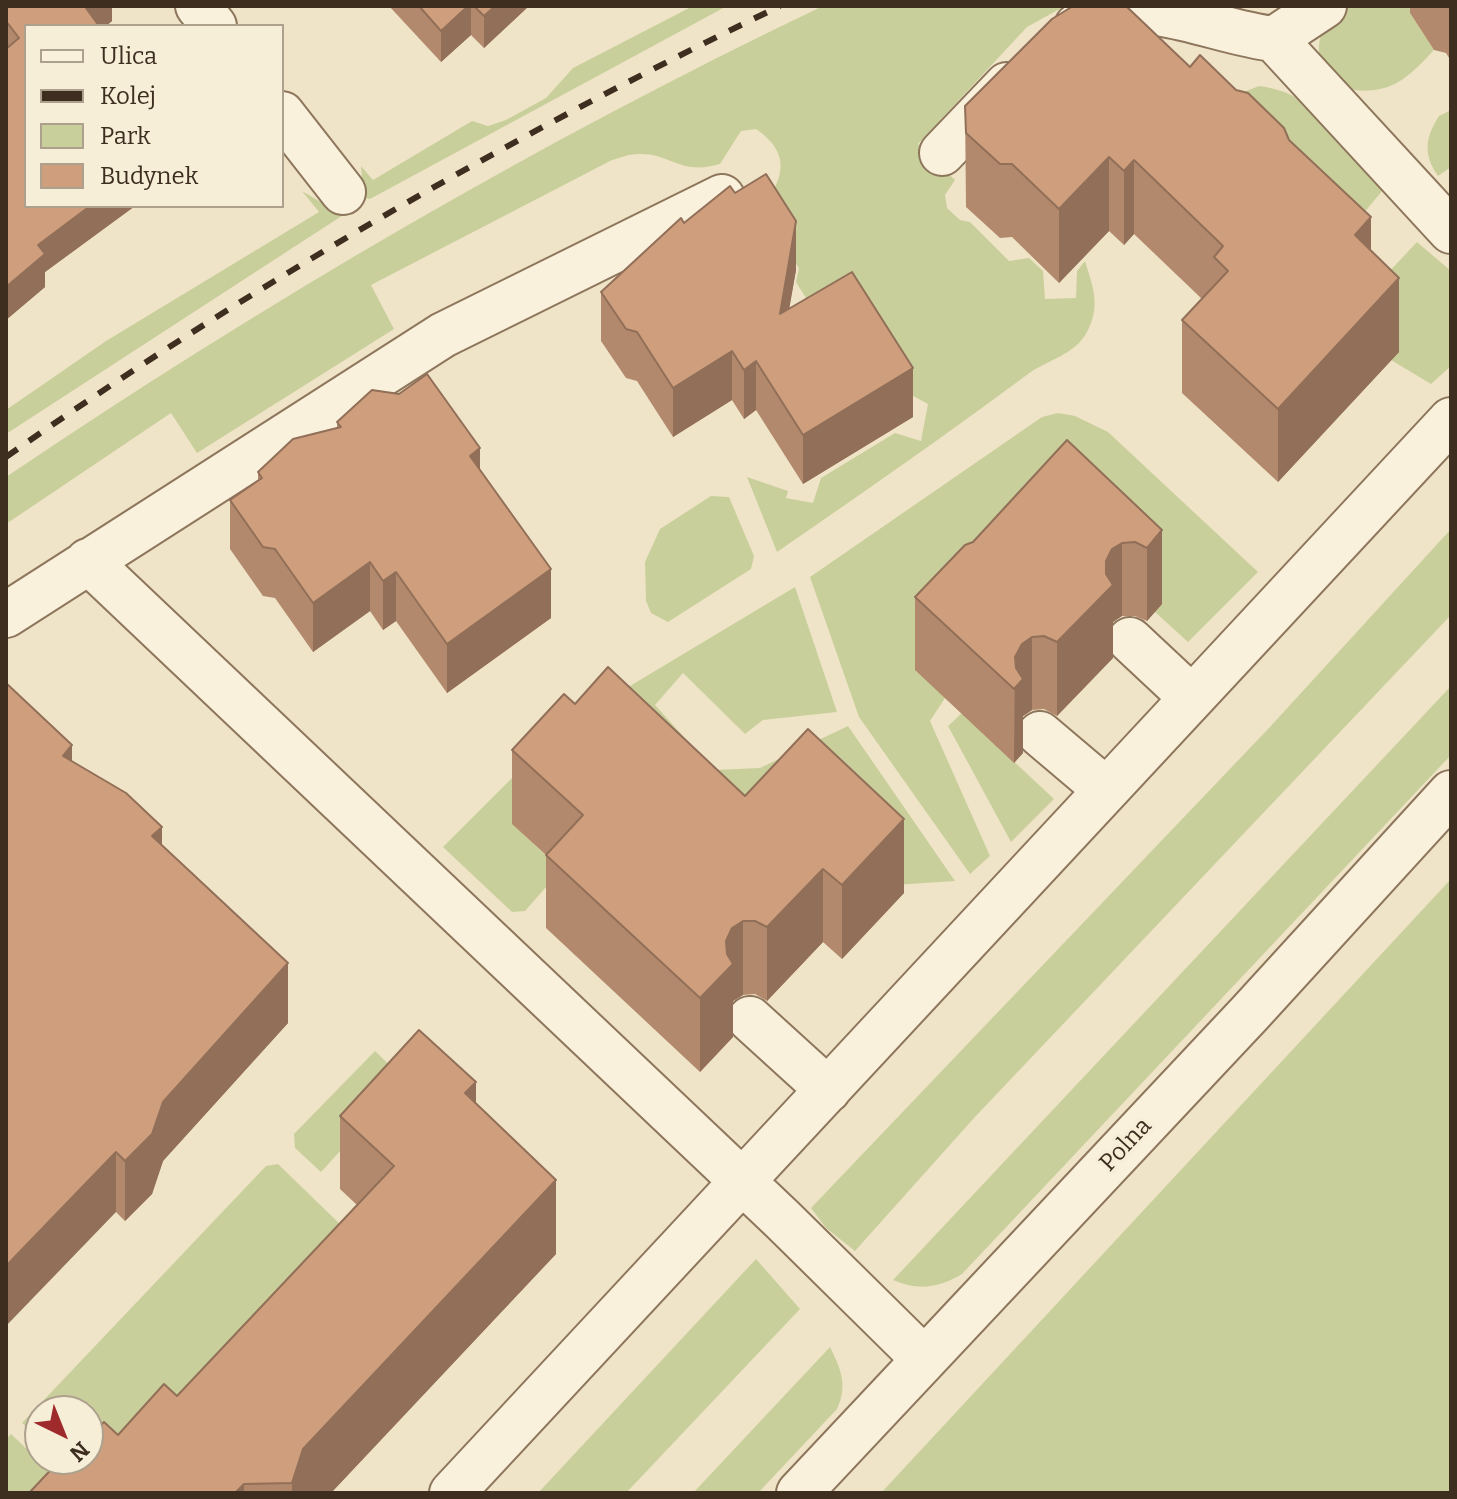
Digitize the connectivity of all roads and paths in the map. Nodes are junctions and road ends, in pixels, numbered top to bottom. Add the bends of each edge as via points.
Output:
1 (198, 6) edge
2 (1324, 6) edge
3 (212, 24) edge
4 (1274, 39) junction
5 (284, 117) edge
6 (942, 153) dead end
7 (343, 192) dead end
8 (722, 197) edge
9 (1445, 212) edge
10 (1451, 420) edge
11 (88, 561) junction
12 (6, 615) edge
13 (1130, 640) dead end
14 (1192, 698) junction
15 (1040, 734) dead end
16 (1105, 789) junction
17 (1451, 793) edge
18 (750, 1019) dead end
19 (828, 1090) junction
20 (743, 1182) junction
21 (924, 1359) junction
22 (452, 1493) edge
23 (799, 1493) edge

1 - 3 street
2 - 4 street
4 - 6 street via 1151,12 1106,14 1041,50
4 - 9 street
5 - 7 street
8 - 11 street via 443,335
10 - 14 street
11 - 12 street
11 - 20 street
13 - 14 street
14 - 16 street
15 - 16 street
16 - 19 street
17 - 21 street, Polna
18 - 19 street
19 - 20 street
20 - 21 street
20 - 22 street
21 - 23 street, Polna

